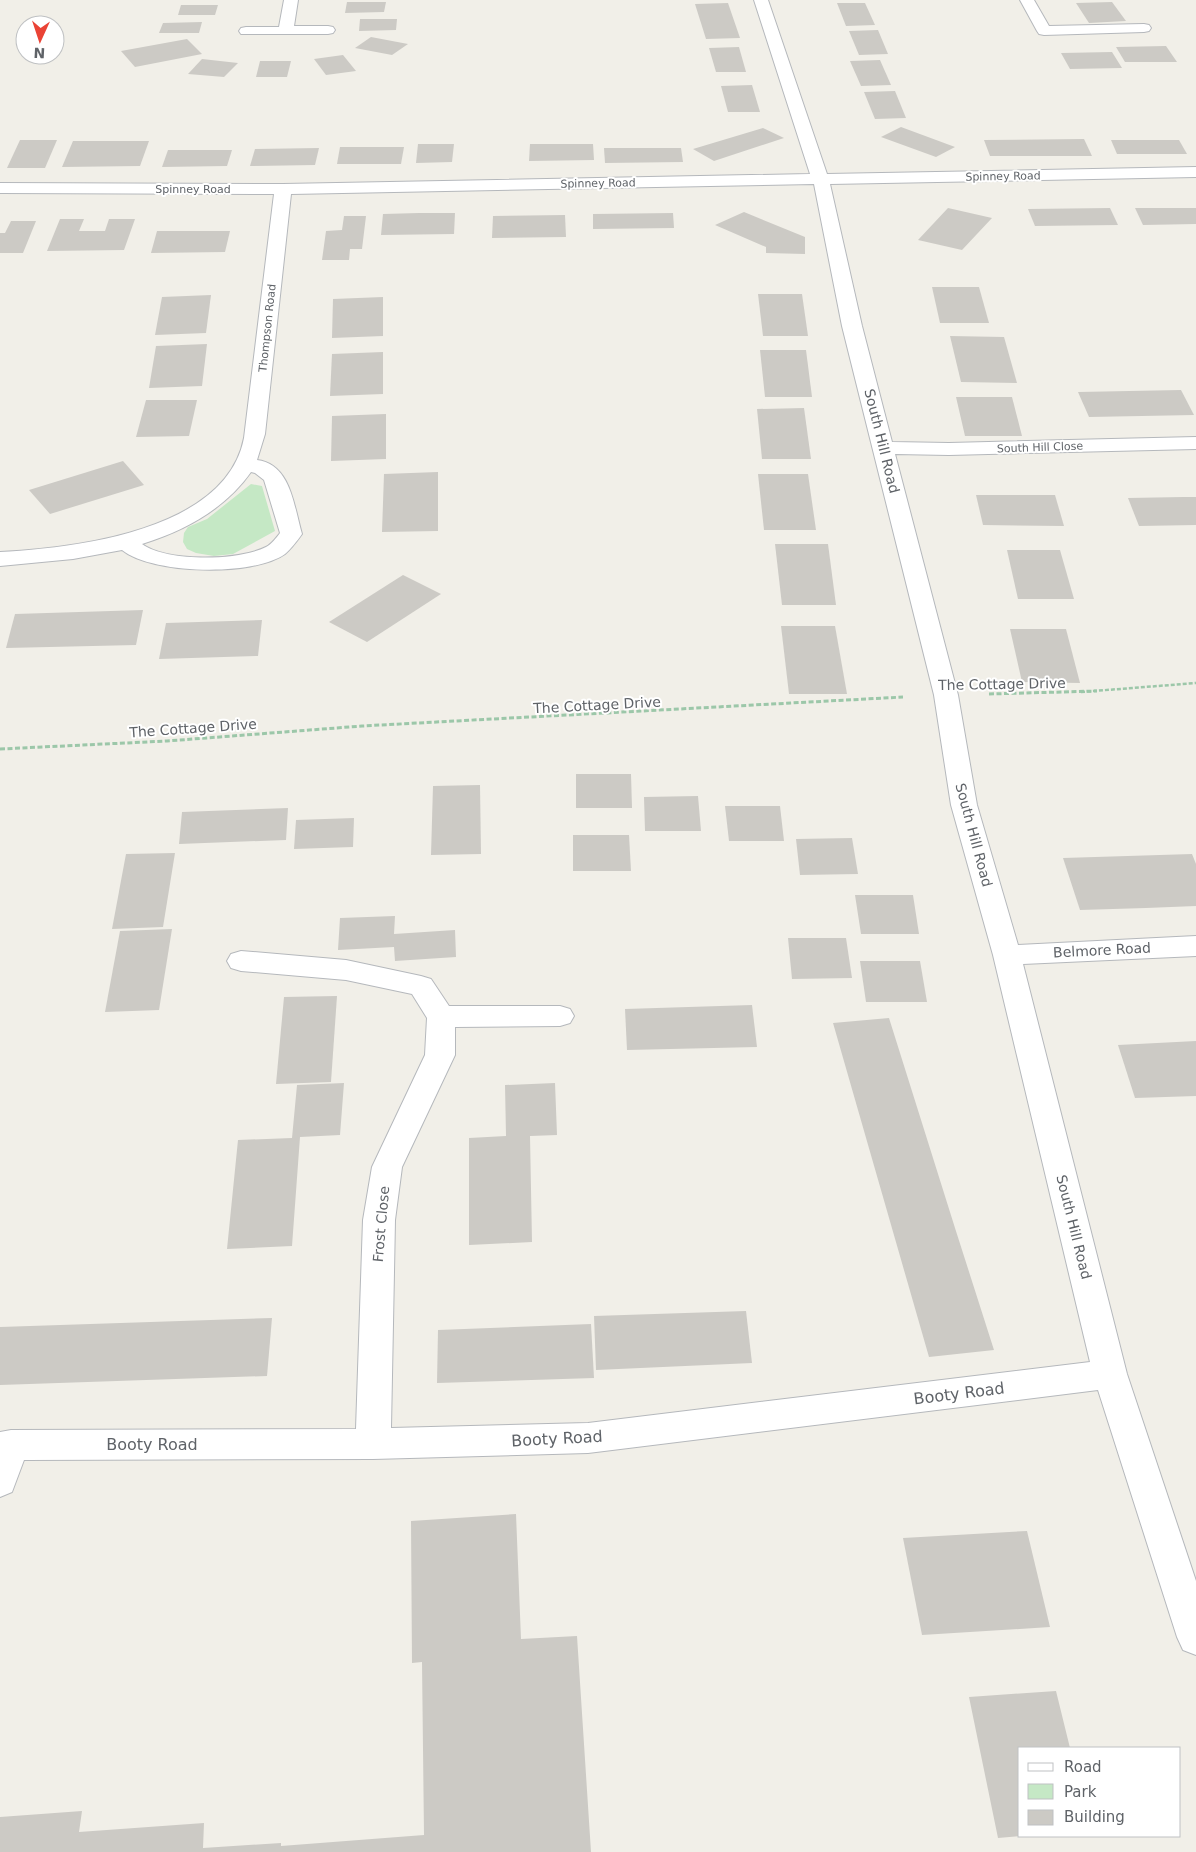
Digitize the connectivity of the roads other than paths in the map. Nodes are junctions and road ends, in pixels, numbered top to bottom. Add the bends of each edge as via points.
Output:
1 (291, 0) edge
2 (761, 0) edge
3 (1026, 0) edge
4 (1144, 28) dead end
5 (328, 30) dead end
6 (286, 31) junction
7 (246, 32) dead end
8 (1196, 172) edge
9 (821, 180) junction
10 (0, 188) edge
11 (283, 189) junction
12 (1196, 443) edge
13 (884, 448) junction
14 (244, 465) junction
15 (126, 543) junction
16 (0, 559) edge
17 (1196, 946) edge
18 (1007, 955) junction
19 (241, 961) dead end
20 (560, 1016) dead end
21 (441, 1017) junction
22 (1110, 1374) junction
23 (373, 1444) junction
24 (6, 1446) edge
25 (0, 1482) edge
26 (1196, 1637) edge

1 - 6 street
2 - 9 street, South Hill Road
3 - 4 street via 1044,31
5 - 6 street
6 - 7 street
8 - 9 street, Spinney Road
9 - 11 street, Spinney Road
9 - 13 street, South Hill Road via 852,326
10 - 11 street, Spinney Road
11 - 14 street, Thompson Road via 256,424 252,449
12 - 13 street, South Hill Close
13 - 18 street, South Hill Road via 946,695 964,806
14 - 15 street, Thompson Road via 231,484 207,506 162,531
14 - 15 street via 261,468 274,476 291,534 277,550 248,560 190,563 159,559
15 - 16 street, Thompson Road via 58,556
17 - 18 street, Belmore Road
18 - 22 street, South Hill Road
19 - 21 street via 346,970 421,986
20 - 21 street
21 - 23 street, Frost Close via 440,1055 386,1168 379,1220
22 - 23 street, Booty Road via 588,1438
22 - 26 street, South Hill Road
23 - 24 street, Booty Road
24 - 25 street

